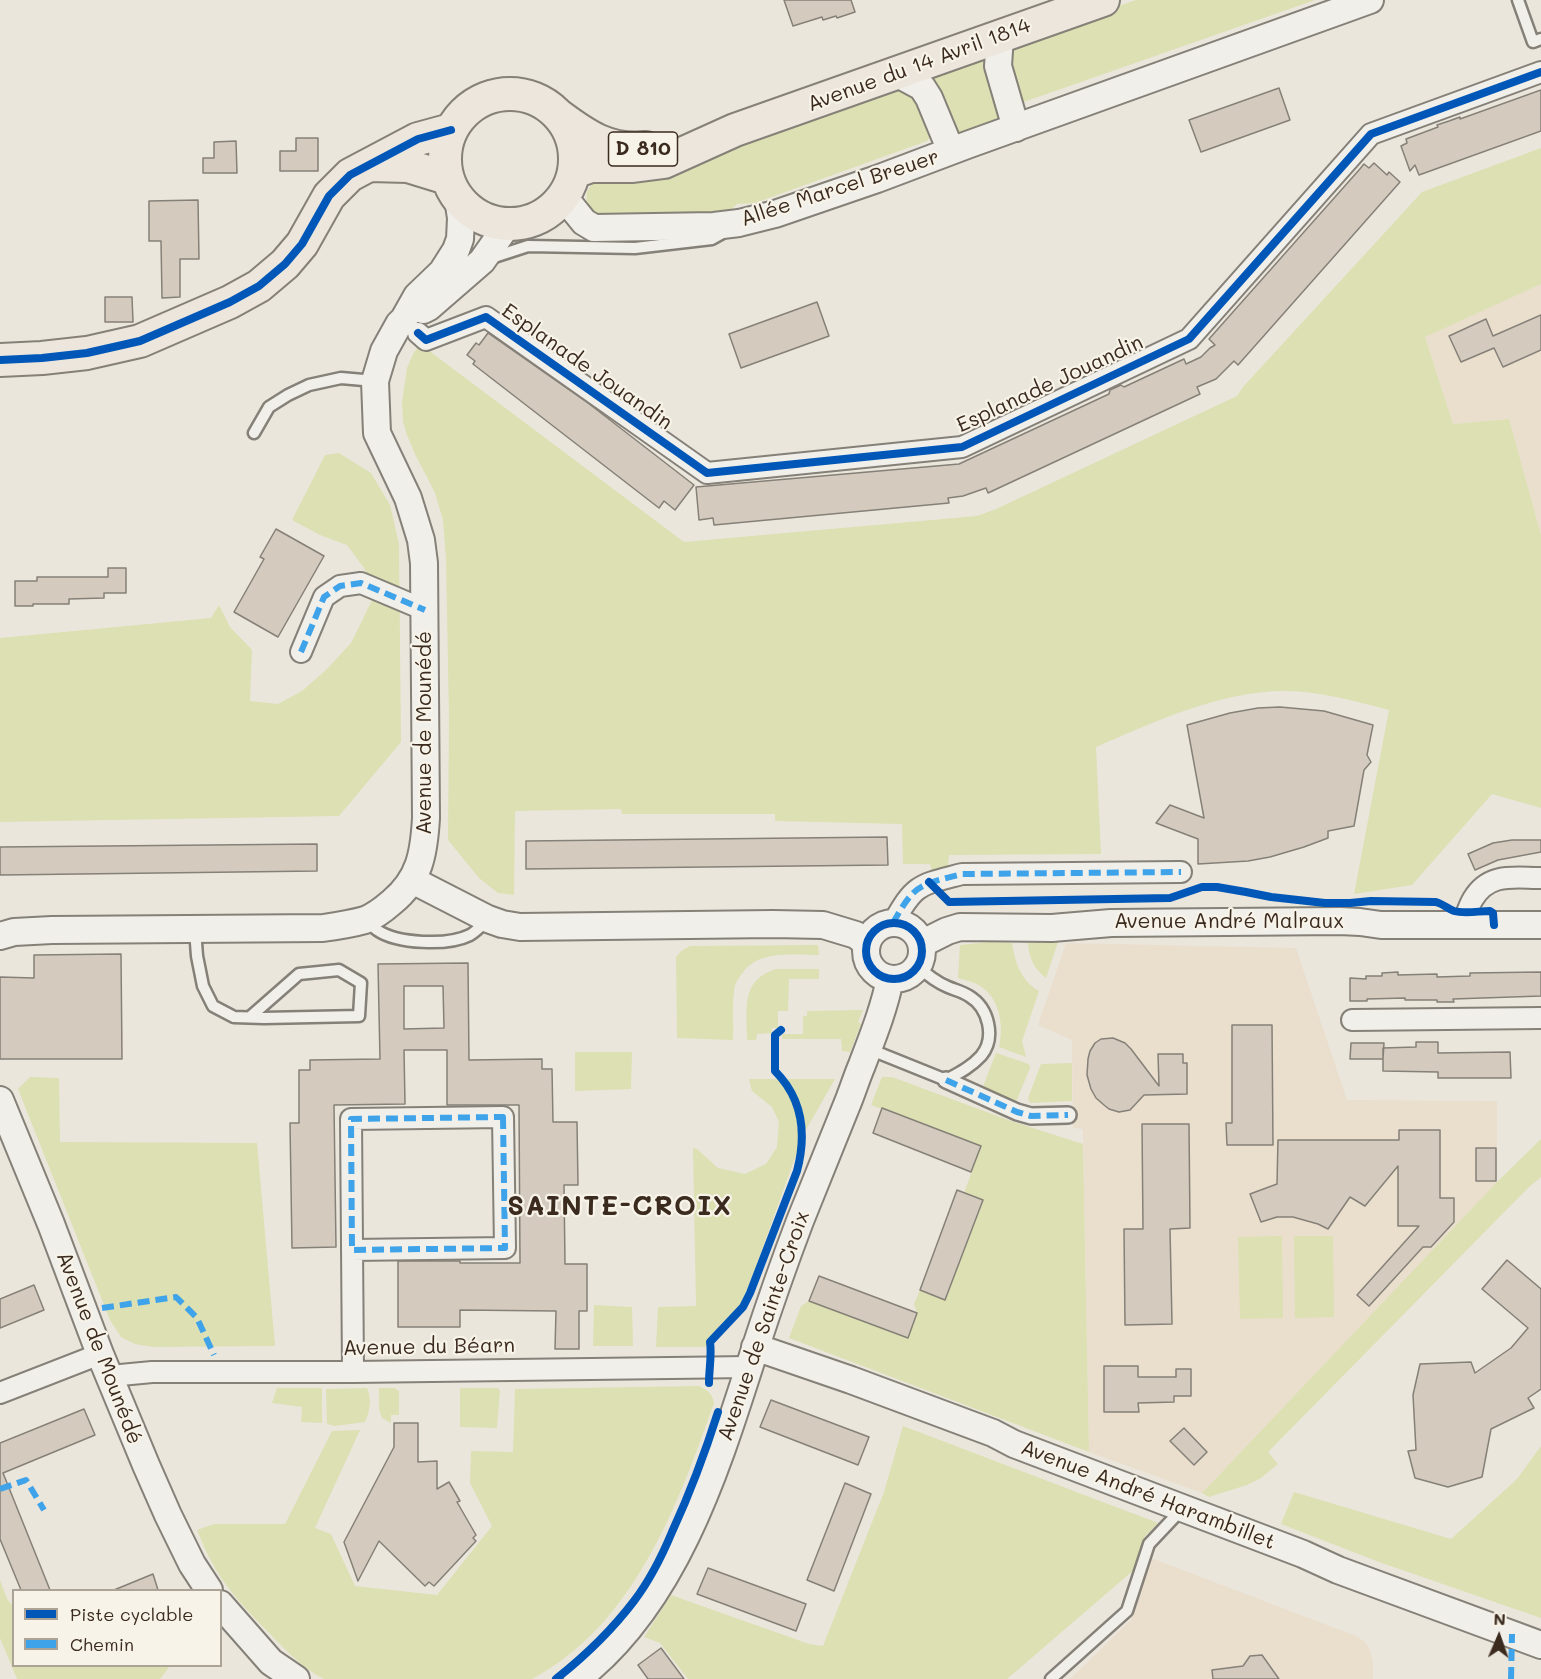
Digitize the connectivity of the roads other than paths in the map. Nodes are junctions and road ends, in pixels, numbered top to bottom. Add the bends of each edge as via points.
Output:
1 (1103, 0) edge
2 (1371, 0) edge
3 (1518, 0) edge
4 (1000, 36) junction
5 (1541, 39) edge
6 (1541, 72) edge
7 (898, 74) junction
8 (558, 115) junction
9 (1016, 128) junction
10 (452, 130) junction
11 (735, 130) junction
12 (951, 151) junction
13 (369, 165) junction
14 (568, 184) junction
15 (452, 188) junction
16 (739, 223) junction
17 (508, 224) junction
18 (482, 261) junction
19 (442, 272) junction
20 (411, 326) junction
21 (0, 360) edge
22 (375, 381) junction
23 (254, 433) dead end
24 (425, 610) junction
25 (301, 652) dead end
26 (1181, 872) dead end
27 (1541, 878) edge
28 (412, 880) junction
29 (366, 919) junction
30 (488, 919) junction
31 (893, 923) junction
32 (1462, 925) junction
33 (1541, 925) edge
34 (195, 929) junction
35 (0, 936) edge
36 (867, 944) junction
37 (919, 955) junction
38 (891, 979) junction
39 (250, 1017) junction
40 (1541, 1018) edge
41 (1352, 1020) dead end
42 (868, 1048) junction
43 (946, 1080) junction
44 (0, 1100) edge
45 (1068, 1115) dead end
46 (352, 1250) junction
47 (752, 1357) junction
48 (105, 1365) junction
49 (354, 1372) junction
50 (0, 1393) edge
51 (1182, 1509) junction
52 (208, 1589) edge
53 (222, 1607) edge
54 (1541, 1645) edge
55 (296, 1679) edge
56 (577, 1679) edge
57 (1051, 1679) edge

1 - 4 main road, Avenue du 14 Avril 1814 / D 810
2 - 9 street, Allée Marcel Breuer
3 - 5 lane via 1533,42
4 - 7 main road, Avenue du 14 Avril 1814 / D 810
4 - 9 street via 998,66
6 - 20 street, Esplanade Jouandin via 1371,134 1189,339 962,447 707,473 486,317 426,340
7 - 11 main road, Avenue du 14 Avril 1814 / D 810
7 - 12 street, Allée Marcel Breuer via 922,87 930,98
8 - 10 main road via 527,96 510,94 473,105
8 - 11 main road, Avenue du 14 Avril 1814 / D 810 via 606,145 632,150
8 - 14 main road via 569,132 574,151
9 - 12 street, Allée Marcel Breuer
10 - 13 main road via 418,139
10 - 15 main road via 445,150
11 - 14 main road, Avenue du 14 Avril 1814 / D 810 via 664,162 591,166
12 - 16 street, Allée Marcel Breuer via 775,214
13 - 15 main road via 408,166
13 - 21 main road via 350,175 329,196 302,244 285,264 259,286 230,302 141,341 87,353
14 - 16 street, Allée Marcel Breuer via 584,222 594,228
14 - 17 main road via 551,209 536,218
15 - 17 main road via 470,210 485,219
15 - 19 street, Avenue de Mounédé via 461,218 460,238
16 - 18 lane via 712,238 635,248 528,246
17 - 18 street
18 - 19 lane
18 - 20 street
19 - 20 street, Avenue de Mounédé via 417,296
20 - 22 street, Avenue de Mounédé via 399,324 384,351
22 - 23 lane via 341,378 309,385 269,408
22 - 24 street, Avenue de Mounédé via 377,433 408,498 421,540
24 - 25 street via 361,583 340,586 324,597
24 - 28 street, Avenue de Mounédé via 426,818 423,852
26 - 31 street via 962,874 917,888
27 - 32 street via 1491,880 1472,900
28 - 29 street, Avenue de Mounédé via 384,909
28 - 30 street
29 - 30 lane via 377,930 413,941 459,939 472,934
29 - 34 street, Avenue de Mounédé via 323,928
30 - 36 street via 520,927 823,925 856,935
31 - 36 street via 876,929
31 - 37 street via 902,924 917,935
32 - 33 street, Avenue André Malraux
32 - 37 street, Avenue André Malraux via 1287,921 960,927 947,931
34 - 35 street, Avenue de Mounédé via 52,930
34 - 39 lane via 203,986 213,1006 234,1017
36 - 38 street via 868,963 881,976
37 - 38 street via 906,976
37 - 43 lane via 932,979 971,997 987,1019 988,1043 982,1055 968,1069
38 - 42 street, Avenue de Sainte-Croix
39 - 39 lane via 299,974 339,970 361,983 360,1016
40 - 41 street
42 - 43 lane
42 - 47 street, Avenue de Sainte-Croix
43 - 45 street via 1017,1112 1031,1116
44 - 48 street, Avenue de Mounédé
46 - 46 street via 505,1248 503,1118 351,1119
46 - 49 street
47 - 49 street, Avenue du Béarn
47 - 51 street, Avenue André Harambillet via 851,1380
47 - 56 street, Avenue de Sainte-Croix via 696,1514 666,1574 616,1643
48 - 49 street, Avenue du Béarn via 152,1372
48 - 50 street, Avenue du Béarn
48 - 52 street, Avenue de Mounédé via 168,1515
51 - 54 street, Avenue André Harambillet
51 - 57 lane via 1149,1544 1127,1611
53 - 55 street via 271,1662

